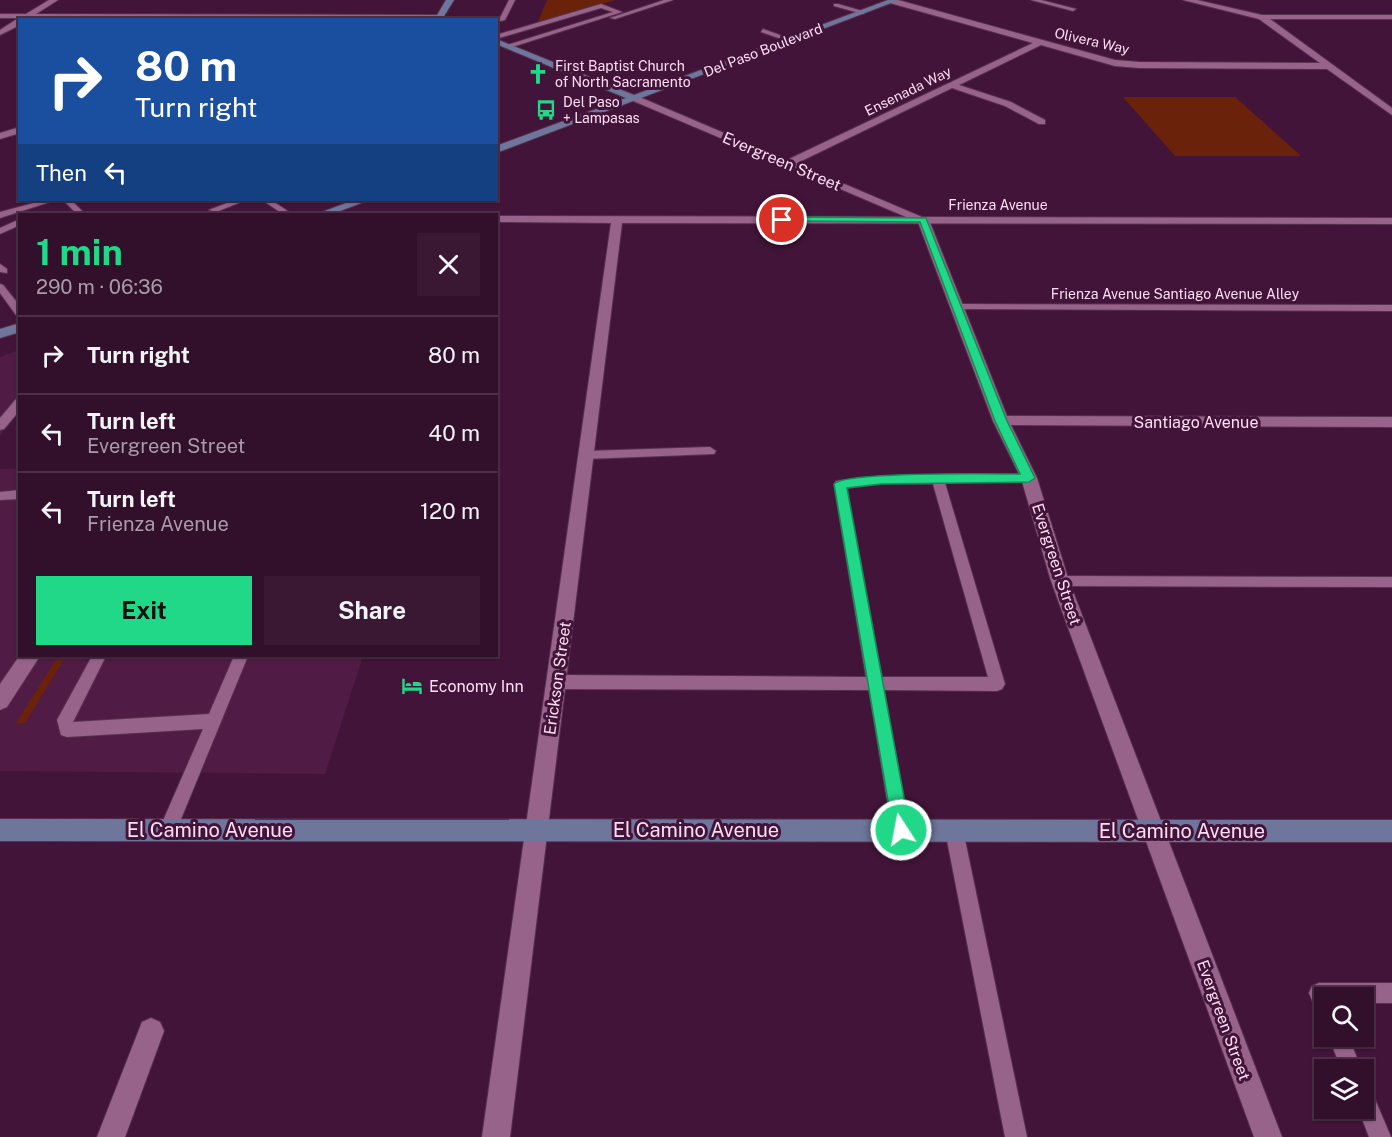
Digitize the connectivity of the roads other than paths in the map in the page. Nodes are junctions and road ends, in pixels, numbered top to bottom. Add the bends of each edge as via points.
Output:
1 (54, 0) edge
2 (450, 0) edge
3 (512, 0) edge
4 (670, 0) edge
5 (894, 0) edge
6 (1034, 0) edge
7 (1187, 0) edge
8 (836, 5) dead end
9 (620, 6) dead end
10 (608, 9) junction
11 (1072, 9) dead end
12 (863, 12) junction
13 (0, 16) edge
14 (1262, 17) junction
15 (1392, 17) edge
16 (18, 18) edge
17 (25, 18) edge
18 (346, 18) edge
19 (443, 18) edge
20 (498, 20) edge
21 (18, 22) edge
22 (763, 31) dead end
23 (0, 33) edge
24 (498, 38) edge
25 (498, 40) edge
26 (789, 40) junction
27 (1039, 43) junction
28 (512, 47) junction
29 (498, 53) dead end
30 (1328, 66) junction
31 (951, 85) junction
32 (634, 98) junction
33 (1392, 112) edge
34 (1042, 122) dead end
35 (18, 131) edge
36 (0, 136) edge
37 (498, 149) edge
38 (789, 164) junction
39 (18, 200) edge
40 (48, 201) edge
41 (64, 201) edge
42 (67, 201) edge
43 (239, 201) edge
44 (268, 201) edge
45 (360, 201) edge
46 (0, 205) edge
47 (213, 210) dead end
48 (35, 213) edge
49 (80, 213) edge
50 (286, 213) edge
51 (326, 213) edge
52 (0, 214) edge
53 (498, 219) edge
54 (617, 219) junction
55 (923, 220) junction
56 (1392, 221) edge
57 (18, 222) edge
58 (0, 231) edge
59 (0, 287) edge
60 (959, 307) junction
61 (1392, 308) edge
62 (18, 310) edge
63 (18, 404) edge
64 (1001, 421) junction
65 (1392, 423) edge
66 (0, 426) edge
67 (710, 451) dead end
68 (586, 455) junction
69 (1029, 478) junction
70 (938, 479) junction
71 (18, 494) edge
72 (0, 495) edge
73 (1060, 581) junction
74 (1392, 582) edge
75 (29, 657) edge
76 (98, 657) edge
77 (241, 657) edge
78 (556, 682) junction
79 (874, 685) junction
80 (0, 701) edge
81 (214, 721) junction
82 (0, 830) edge
83 (168, 830) junction
84 (536, 830) junction
85 (901, 830) junction
86 (954, 830) junction
87 (1154, 830) junction
88 (1392, 831) edge
89 (1374, 993) edge
90 (1392, 993) edge
91 (151, 1030) dead end
92 (1373, 1119) edge
93 (111, 1137) edge
94 (496, 1137) edge
95 (1016, 1137) edge
96 (1268, 1137) edge
97 (1380, 1137) edge

1 - 17 street
2 - 19 main road
3 - 20 lane via 502,20
4 - 28 lane
5 - 12 main road, Del Paso Boulevard
5 - 27 street, Olivera Way
6 - 11 lane
7 - 14 street
8 - 12 lane
9 - 10 lane
10 - 24 lane via 601,6
10 - 28 lane via 619,12
12 - 26 main road, Del Paso Boulevard
13 - 16 street
14 - 15 street
14 - 30 street
18 - 19 street
21 - 23 street
22 - 26 lane
25 - 28 main road
26 - 32 main road, Del Paso Boulevard
27 - 30 street, Olivera Way via 1127,64
27 - 31 street, Ensenada Way
28 - 29 lane
28 - 32 main road
30 - 33 street
31 - 34 street via 1008,104
31 - 38 street, Ensenada Way
32 - 37 main road, Del Paso Boulevard
32 - 38 street, Evergreen Street
35 - 36 street
38 - 55 street, Evergreen Street
39 - 46 lane
40 - 52 lane
41 - 48 lane
42 - 49 lane
43 - 47 lane
44 - 50 lane
45 - 51 main road
53 - 54 street, Frienza Avenue
54 - 55 street, Frienza Avenue
54 - 68 street, Erickson Street
55 - 56 street, Frienza Avenue
55 - 60 street, Evergreen Street
57 - 58 lane
59 - 62 lane
60 - 61 lane, Frienza Avenue Santiago Avenue Alley
60 - 64 street, Evergreen Street
63 - 66 lane
64 - 65 street, Santiago Avenue
64 - 69 street, Evergreen Street
67 - 68 lane
68 - 78 street, Erickson Street
69 - 70 lane
69 - 73 street, Evergreen Street
70 - 79 lane via 840,484
70 - 79 lane via 997,684
71 - 72 lane
73 - 74 lane
73 - 87 street, Evergreen Street
75 - 80 street
76 - 81 lane via 65,720 67,730
77 - 81 lane
78 - 79 lane
78 - 84 street, Erickson Street
79 - 85 lane
81 - 83 lane
82 - 83 main road, El Camino Avenue
83 - 84 main road, El Camino Avenue
84 - 85 main road, El Camino Avenue
84 - 94 street, Erickson Street
85 - 86 main road, El Camino Avenue
86 - 87 main road, El Camino Avenue
86 - 95 lane
87 - 88 main road, El Camino Avenue
87 - 96 street, Evergreen Street
89 - 90 lane
91 - 93 street
92 - 97 lane

